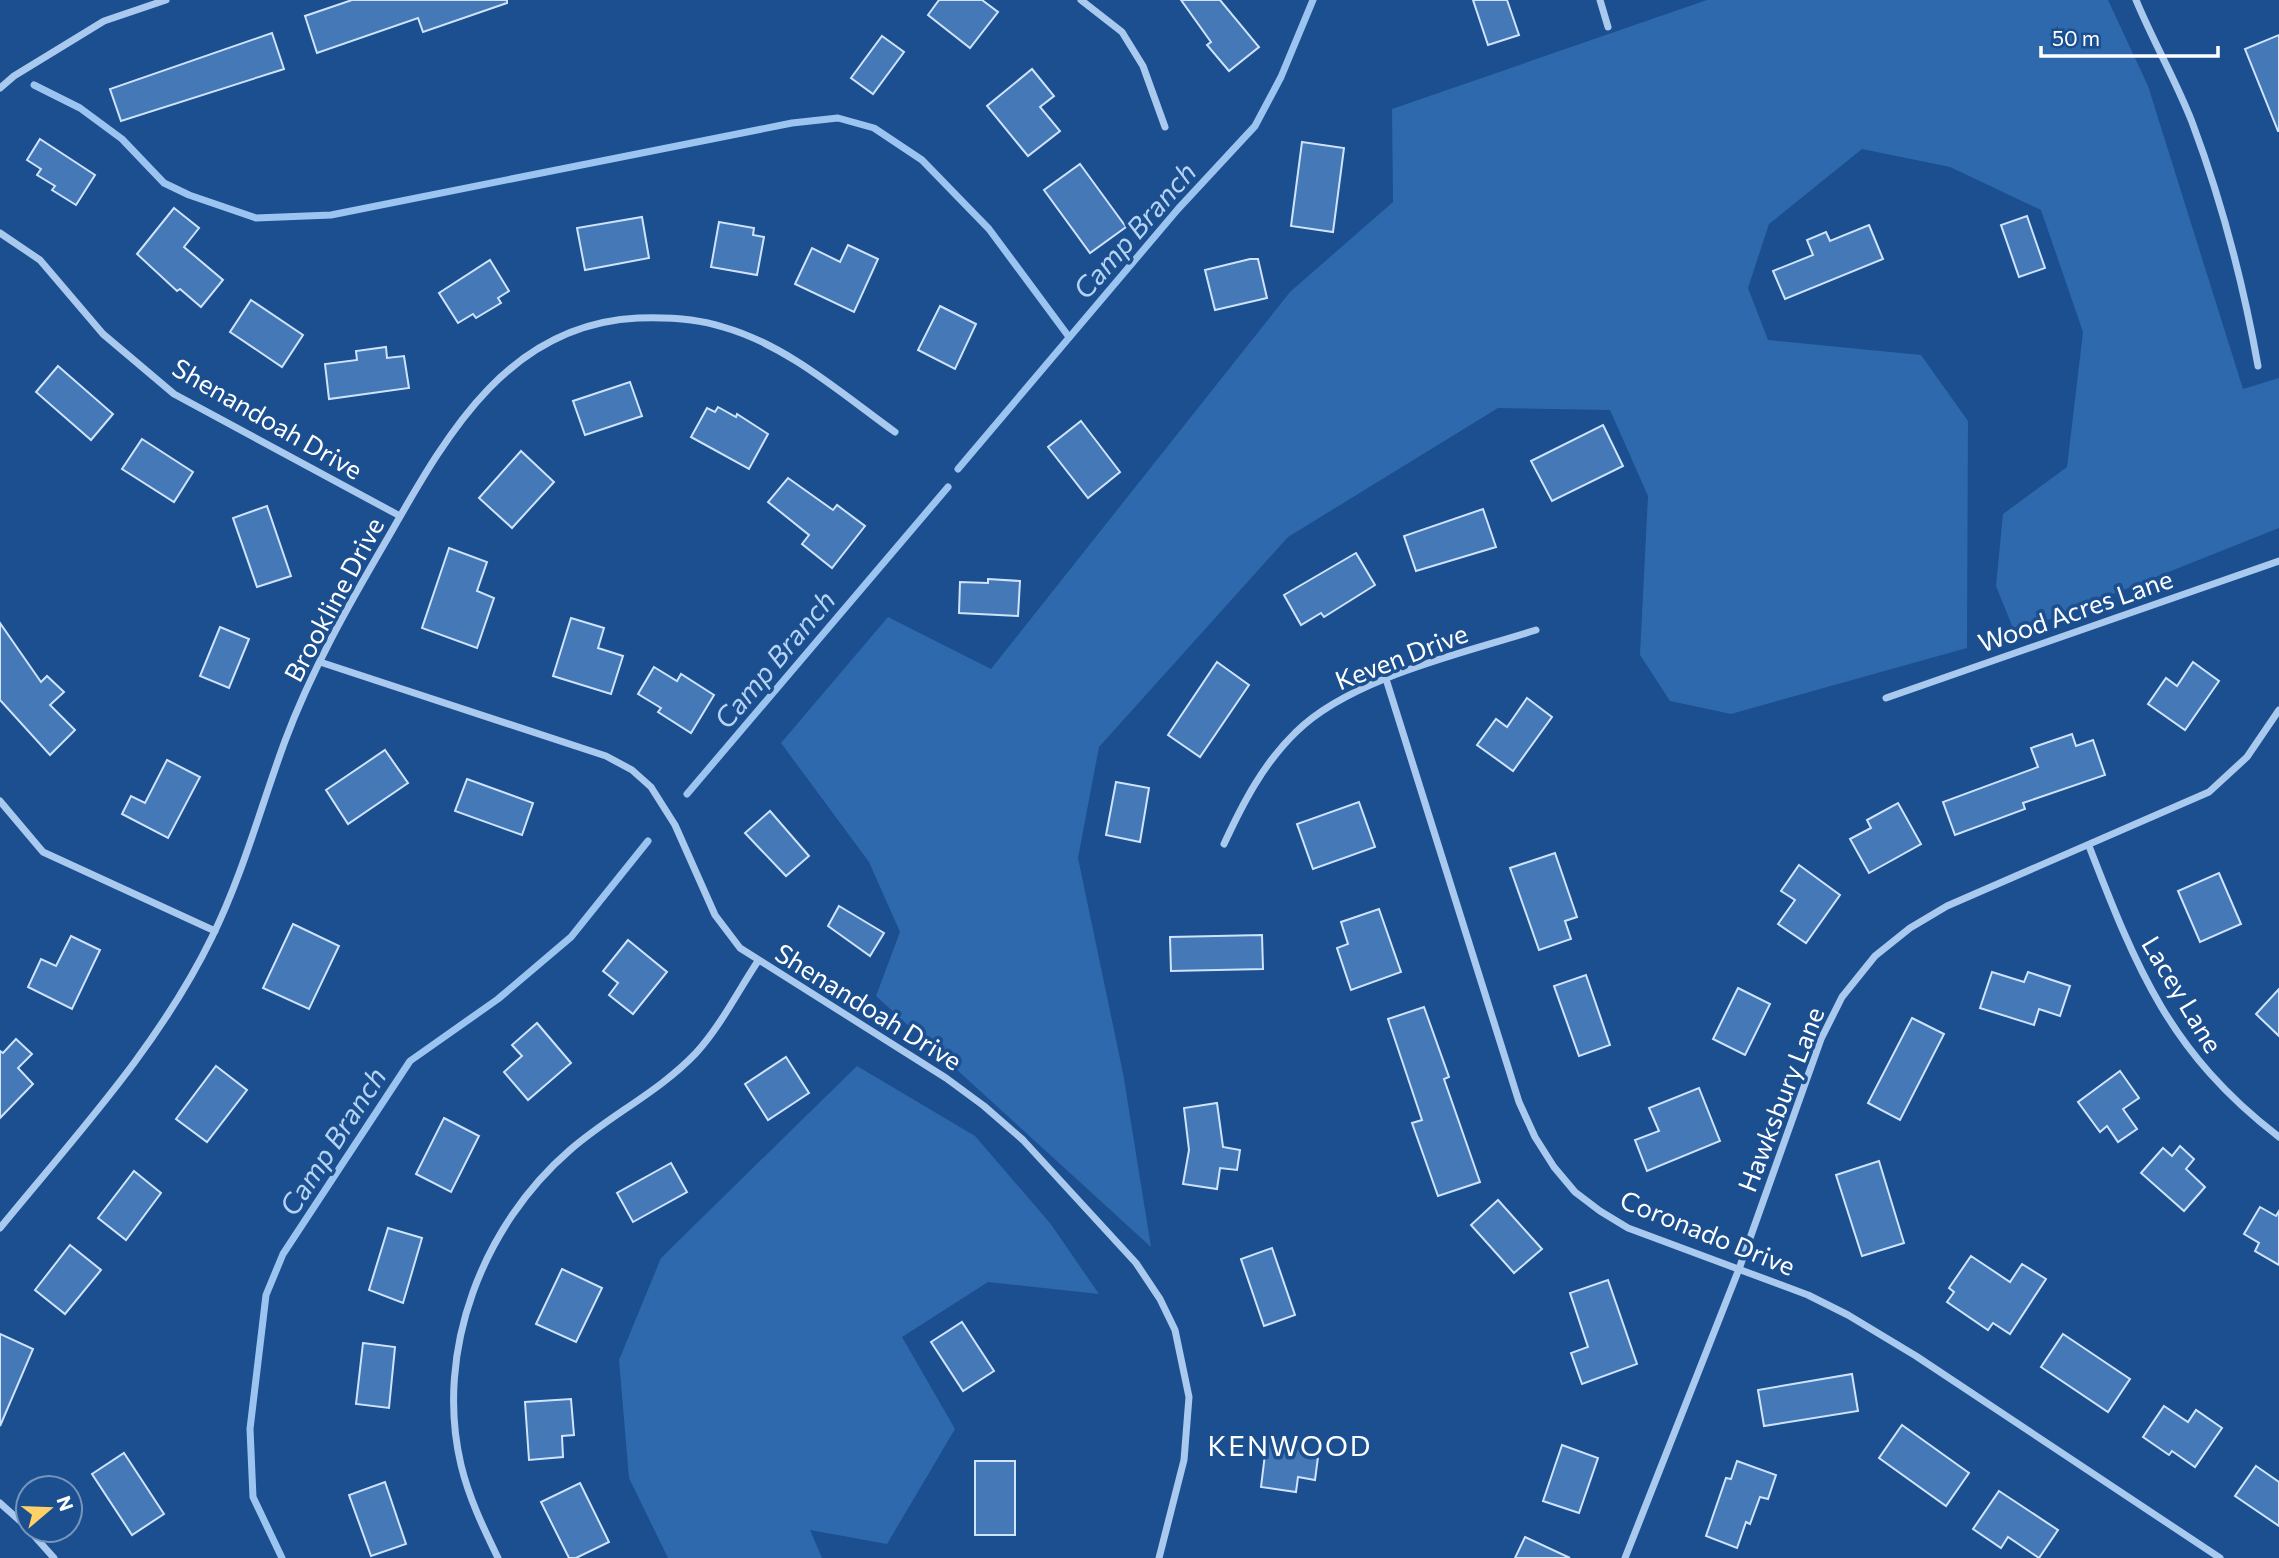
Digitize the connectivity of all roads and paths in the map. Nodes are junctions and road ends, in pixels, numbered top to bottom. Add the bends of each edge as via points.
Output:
1 (166, 0) edge
2 (1081, 0) edge
3 (1600, 0) edge
4 (2136, 0) edge
5 (1608, 27) dead end
6 (0, 88) edge
7 (1165, 127) dead end
8 (0, 233) edge
9 (2258, 366) dead end
10 (894, 432) dead end
11 (400, 516) junction
12 (2279, 561) edge
13 (1536, 629) dead end
14 (320, 662) junction
15 (1386, 679) junction
16 (1886, 698) dead end
17 (2279, 710) edge
18 (0, 801) edge
19 (1224, 844) dead end
20 (2089, 846) junction
21 (215, 932) junction
22 (758, 961) junction
23 (2279, 1137) edge
24 (0, 1228) edge
25 (1739, 1269) junction
26 (0, 1503) edge
27 (14, 1516) edge
28 (42, 1544) edge
29 (54, 1558) edge
30 (498, 1558) edge
31 (1158, 1558) edge
32 (1625, 1558) edge
33 (2220, 1558) edge

1 - 6 street via 104,21
2 - 7 street via 1122,32 1143,66
3 - 5 street
4 - 9 street via 2191,120 2221,206 2243,282
8 - 11 street, Shenandoah Drive via 40,260 103,334 174,394
10 - 11 street, Brookline Drive via 762,341 689,318 616,319 554,340 503,373 455,427
11 - 14 street, Brookline Drive
12 - 16 street, Wood Acres Lane
13 - 15 street, Keven Drive
14 - 21 street, Brookline Drive via 285,741
14 - 22 street, Shenandoah Drive via 606,756 632,770 651,787 675,825 721,924 740,948
15 - 19 street, Keven Drive via 1327,706 1296,731 1249,793
15 - 25 street, Coronado Drive via 1519,1102 1535,1137 1575,1192 1600,1211 1628,1228
17 - 20 street, Hawksbury Lane via 2247,757 2209,792
18 - 21 street via 43,852
20 - 23 street, Lacey Lane via 2129,950 2178,1036 2212,1079
20 - 25 street, Hawksbury Lane via 1947,906 1875,956 1842,997 1821,1039
21 - 24 street, Brookline Drive via 150,1043
22 - 30 street via 697,1051 664,1082 570,1150 538,1181 491,1252 477,1284 456,1348 455,1429 472,1502
22 - 31 street, Shenandoah Drive via 946,1078 994,1114 1082,1201 1136,1263 1175,1330 1189,1397 1184,1460
25 - 32 street, Hawksbury Lane
25 - 33 street, Coronado Drive via 1848,1315
26 - 27 street
28 - 29 street

